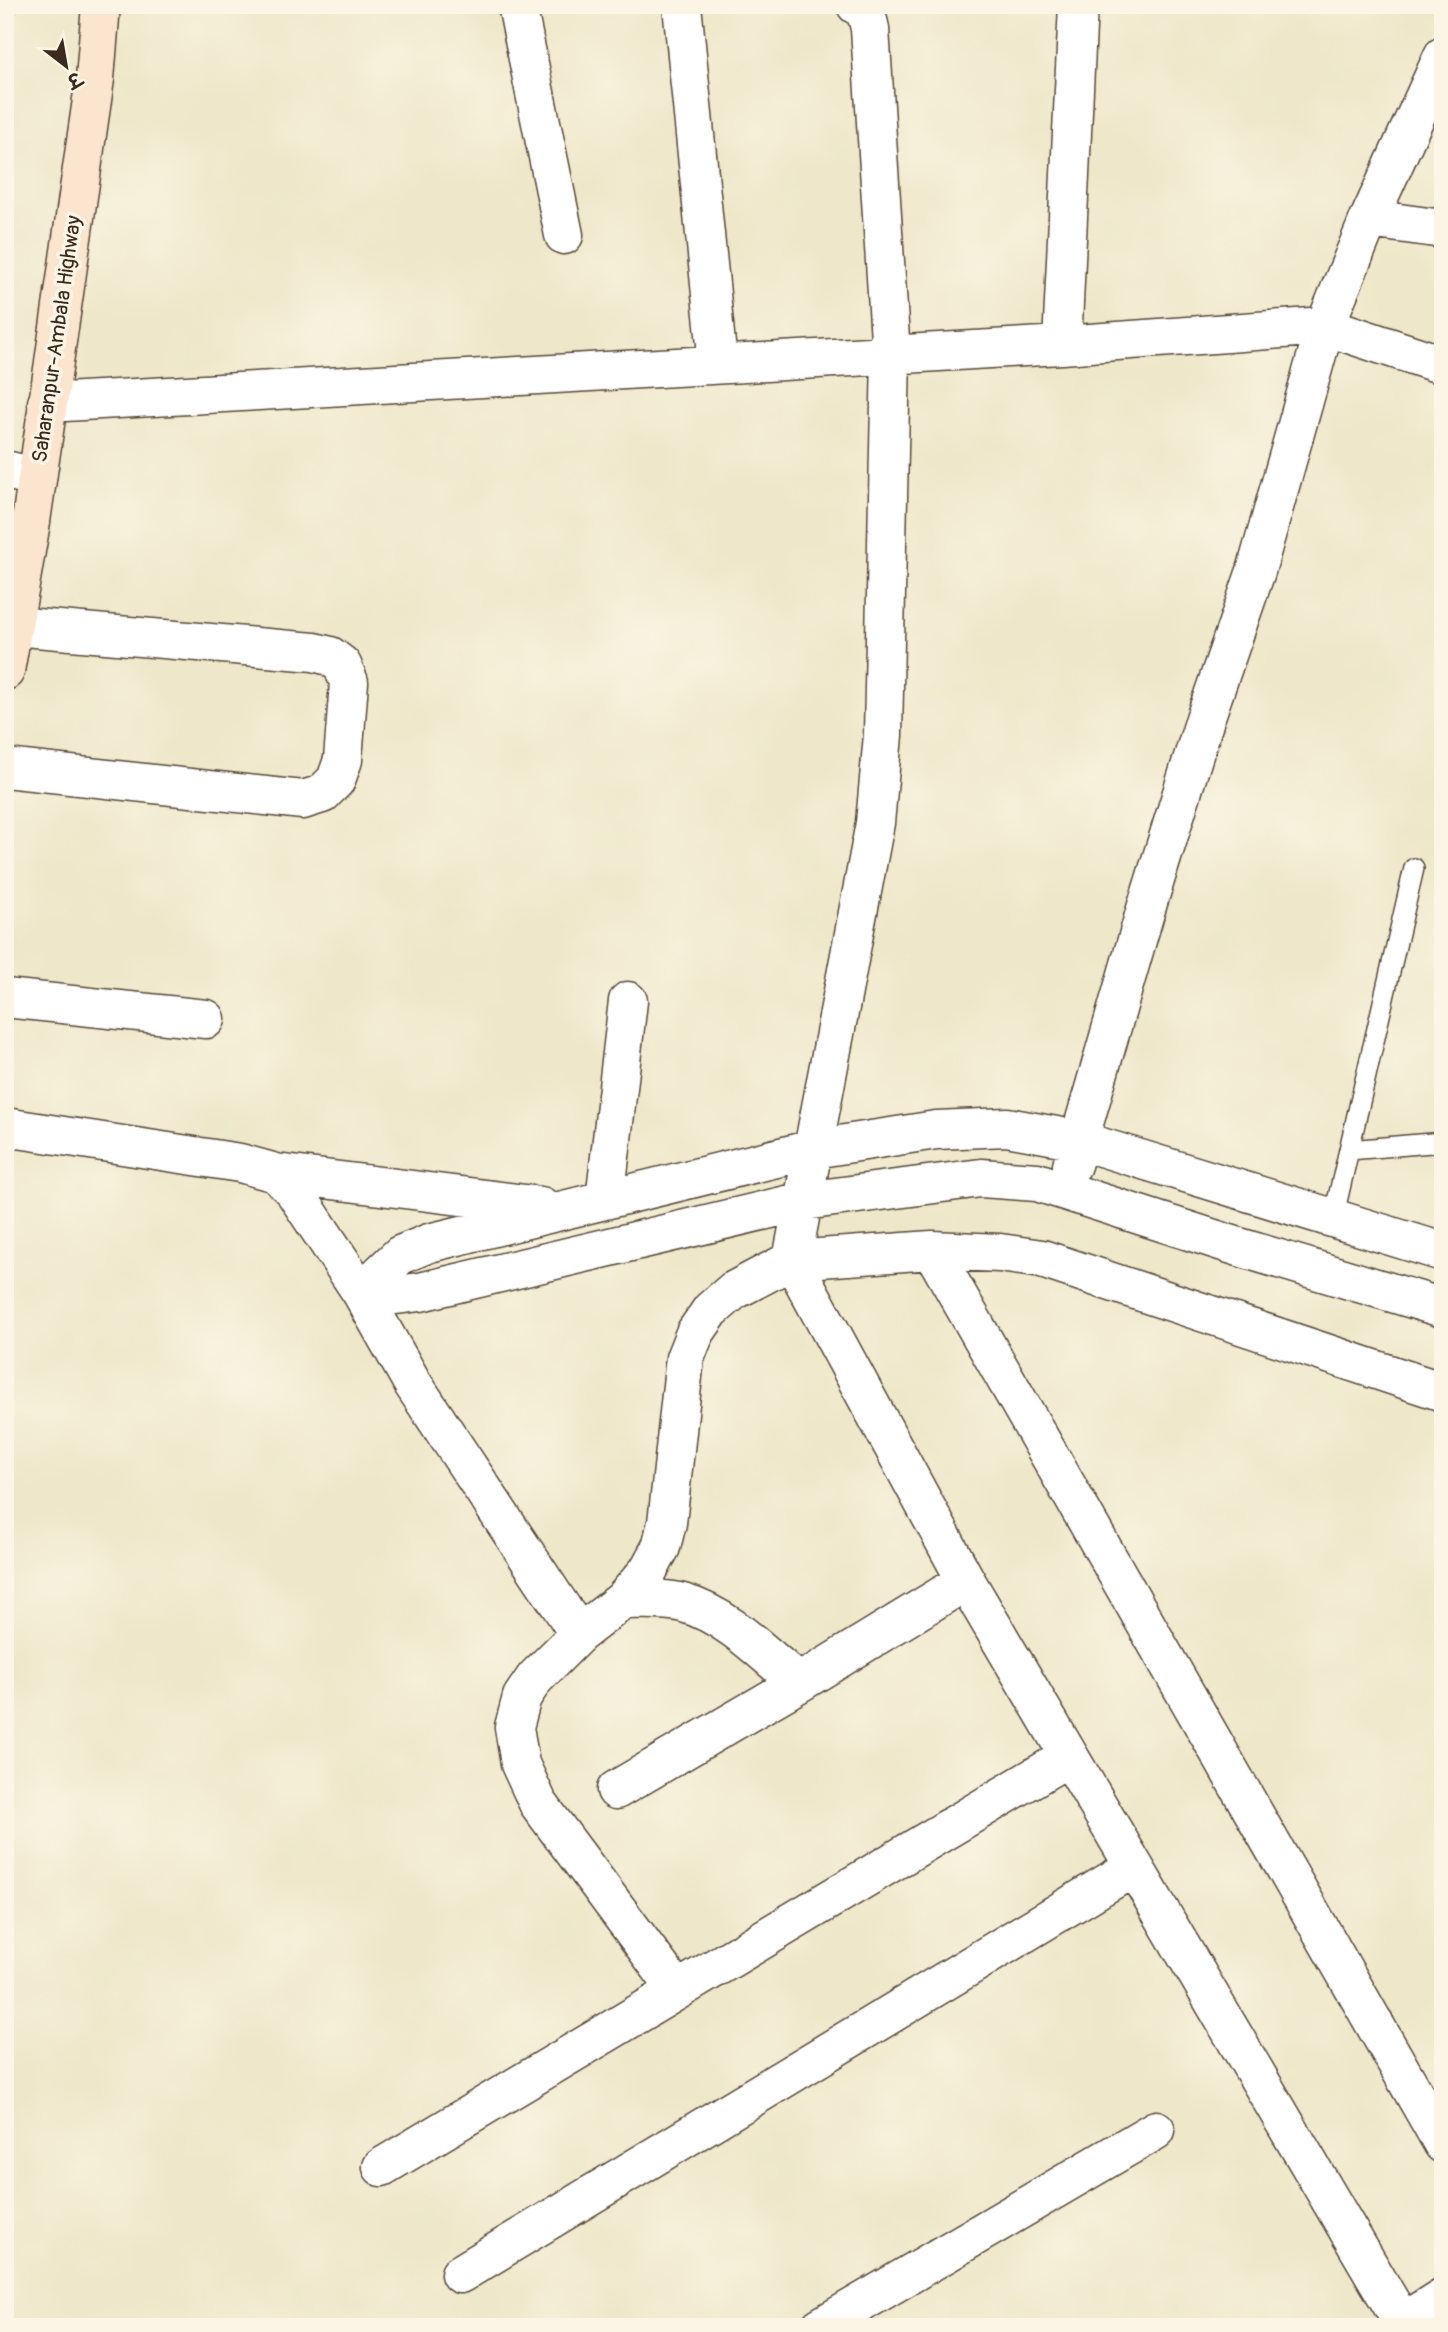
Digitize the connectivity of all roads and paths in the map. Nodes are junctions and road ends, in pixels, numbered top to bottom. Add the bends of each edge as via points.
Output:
1 (101, 5) edge
2 (517, 5) edge
3 (681, 5) edge
4 (856, 5) edge
5 (1078, 5) edge
6 (1443, 56) edge
7 (1368, 219) junction
8 (1443, 229) edge
9 (564, 235) dead end
10 (1325, 326) junction
11 (1062, 345) junction
12 (891, 355) junction
13 (718, 364) junction
14 (1443, 365) edge
15 (47, 403) junction
16 (21, 474) edge
17 (13, 626) junction
18 (5, 671) edge
19 (5, 768) edge
20 (1414, 868) dead end
21 (5, 998) edge
22 (628, 1001) dead end
23 (206, 1018) dead end
24 (5, 1127) edge
25 (1078, 1140) junction
26 (1443, 1142) edge
27 (813, 1149) junction
28 (1349, 1150) junction
29 (276, 1173) junction
30 (1066, 1191) junction
31 (605, 1200) junction
32 (804, 1201) junction
33 (565, 1209) junction
34 (1333, 1219) junction
35 (932, 1250) junction
36 (1443, 1252) edge
37 (792, 1260) junction
38 (361, 1292) junction
39 (1443, 1308) edge
40 (1443, 1392) edge
41 (966, 1581) junction
42 (623, 1600) junction
43 (579, 1634) junction
44 (799, 1683) junction
45 (1068, 1757) junction
46 (616, 1790) dead end
47 (1133, 1867) junction
48 (677, 1990) junction
49 (1156, 2130) dead end
50 (1443, 2144) edge
51 (382, 2167) dead end
52 (460, 2274) dead end
53 (1443, 2297) edge
54 (1401, 2325) edge
55 (820, 2327) edge

1 - 15 main road, Saharanpur-Ambala Highway via 95,79
2 - 9 street
3 - 13 street
4 - 12 street via 868,17 870,29
5 - 11 street
6 - 7 street
7 - 8 street
7 - 10 street
10 - 11 street
10 - 14 street
10 - 25 street via 1256,571 1205,719
11 - 12 street
12 - 13 street
12 - 27 street via 883,735 875,823
13 - 15 street
15 - 16 main road, Saharanpur-Ambala Highway
16 - 17 main road, Saharanpur-Ambala Highway
17 - 18 main road, Saharanpur-Ambala Highway
17 - 19 street via 314,652 342,665 349,682 343,760 336,780 322,794 303,800
20 - 28 lane
21 - 23 street
22 - 31 street
24 - 29 street via 240,1163
25 - 27 street via 1007,1127 936,1130
25 - 30 street
25 - 34 street
26 - 28 lane
27 - 31 street
27 - 32 street
28 - 34 lane
29 - 33 street
29 - 38 street via 294,1191
30 - 32 street via 1037,1182 981,1178
30 - 39 street
31 - 33 street
32 - 37 street
32 - 38 street via 463,1284 396,1295
33 - 38 street via 429,1243 400,1255
34 - 36 street
35 - 37 street
35 - 40 street via 1042,1259
35 - 50 street
37 - 41 street
37 - 42 street via 733,1291 711,1310 695,1333 685,1358 661,1547
38 - 43 street via 413,1384
41 - 44 street
41 - 45 street
42 - 43 street
42 - 44 street via 681,1602 704,1611 727,1624
43 - 48 street via 522,1697 514,1727 520,1764 538,1803
44 - 46 street
45 - 47 street
45 - 48 street
47 - 52 street
47 - 54 street
48 - 51 street
49 - 55 street
53 - 54 street

